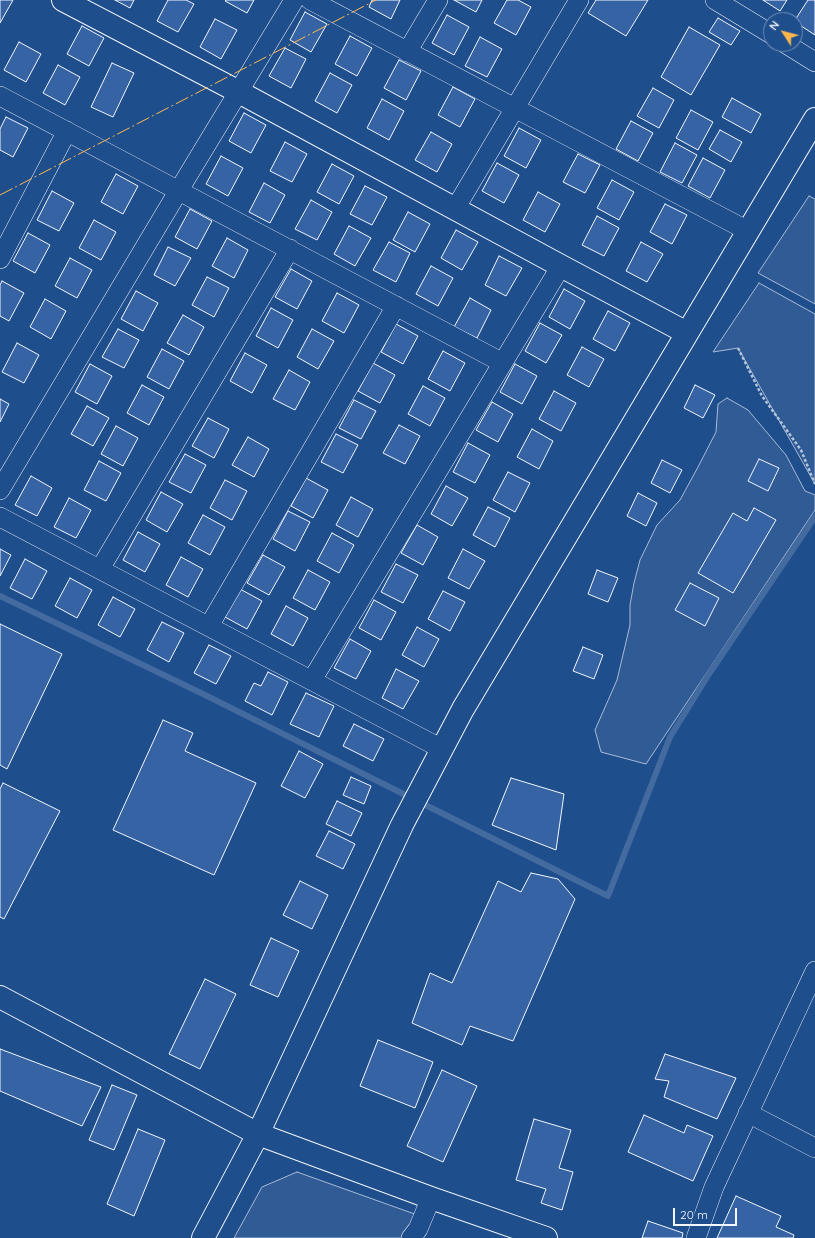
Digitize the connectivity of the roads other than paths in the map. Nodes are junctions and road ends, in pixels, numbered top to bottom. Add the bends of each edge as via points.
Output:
1 (63, 0) edge
2 (294, 0) edge
3 (310, 0) edge
4 (438, 0) edge
5 (579, 0) edge
6 (716, 0) edge
7 (763, 29) edge
8 (407, 52) junction
9 (799, 52) edge
10 (815, 62) edge
11 (239, 92) junction
12 (0, 96) edge
13 (514, 108) junction
14 (815, 119) edge
15 (67, 131) junction
16 (179, 190) junction
17 (455, 209) junction
18 (748, 231) junction
19 (290, 249) junction
20 (0, 259) edge
21 (561, 266) junction
22 (396, 306) junction
23 (687, 333) junction
24 (503, 363) junction
25 (0, 490) edge
26 (0, 517) edge
27 (100, 569) junction
28 (209, 626) junction
29 (312, 680) junction
30 (442, 749) junction
31 (815, 971) edge
32 (0, 997) edge
33 (748, 1113) junction
34 (258, 1134) junction
35 (815, 1148) edge
36 (431, 1198) junction
37 (203, 1238) edge
38 (411, 1238) edge
39 (546, 1238) edge
40 (696, 1238) edge

1 - 11 street
2 - 11 street
3 - 8 street
4 - 8 street
5 - 13 street
6 - 7 street
8 - 13 street
9 - 10 street
11 - 16 street
11 - 17 street
12 - 15 street
13 - 17 street
13 - 18 street
14 - 18 street
15 - 16 street
15 - 20 street
16 - 19 street
16 - 25 street
17 - 21 street
18 - 23 street
19 - 22 street
19 - 27 street
21 - 23 street
21 - 24 street
22 - 24 street
22 - 28 street
23 - 30 street via 463,709
24 - 29 street
26 - 27 street
27 - 28 street
28 - 29 street
29 - 30 street
30 - 34 street via 402,824
31 - 33 street
32 - 34 street
33 - 35 street
33 - 40 street via 714,1187
34 - 36 street
34 - 37 street
36 - 38 street via 418,1229
36 - 39 street

